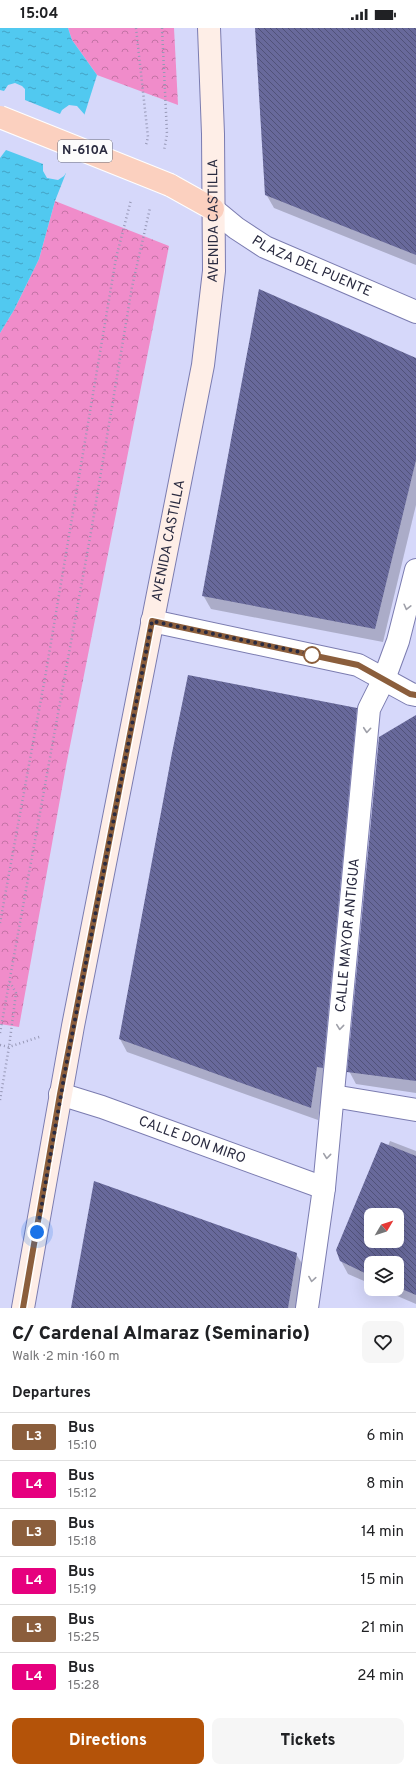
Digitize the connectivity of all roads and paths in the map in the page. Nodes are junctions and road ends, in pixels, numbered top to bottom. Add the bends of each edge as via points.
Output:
1 (136, 28) edge
2 (162, 28) edge
3 (210, 28) edge
4 (0, 117) edge
5 (144, 152) dead end
6 (162, 157) dead end
7 (132, 198) dead end
8 (152, 203) dead end
9 (214, 209) junction
10 (416, 312) edge
11 (416, 570) edge
12 (152, 621) junction
13 (384, 679) junction
14 (416, 695) edge
15 (0, 923) edge
16 (9, 982) junction
17 (0, 1033) edge
18 (0, 1045) edge
19 (10, 1047) junction
20 (60, 1094) junction
21 (333, 1096) junction
22 (0, 1100) edge
23 (416, 1110) edge
24 (324, 1188) junction
25 (23, 1308) edge
26 (307, 1308) edge

1 - 5 path via 148,137
2 - 6 path via 167,134
3 - 9 main road, AVENIDA CASTILLA
4 - 9 highway, N-610A, bridge via 170,185
7 - 15 path via 116,258 46,672
8 - 16 path via 132,287 91,532
9 - 10 street, PLAZA DEL PUENTE via 236,228 265,247
9 - 12 main road, AVENIDA CASTILLA via 214,271 203,365
11 -> 13 street, CALLE MAYOR ANTIGUA via 398,642
12 - 13 street via 358,665
12 - 20 main road, AVENIDA CASTILLA
13 - 14 street
13 -> 21 street, CALLE MAYOR ANTIGUA via 369,709
16 - 17 path
16 - 19 path via 16,993
18 - 19 path
19 - 22 path
20 - 24 street, CALLE DON MIRO
20 - 25 main road, AVENIDA CASTILLA
21 - 23 street
21 -> 24 street, CALLE MAYOR ANTIGUA
24 -> 26 street, CALLE MAYOR ANTIGUA

